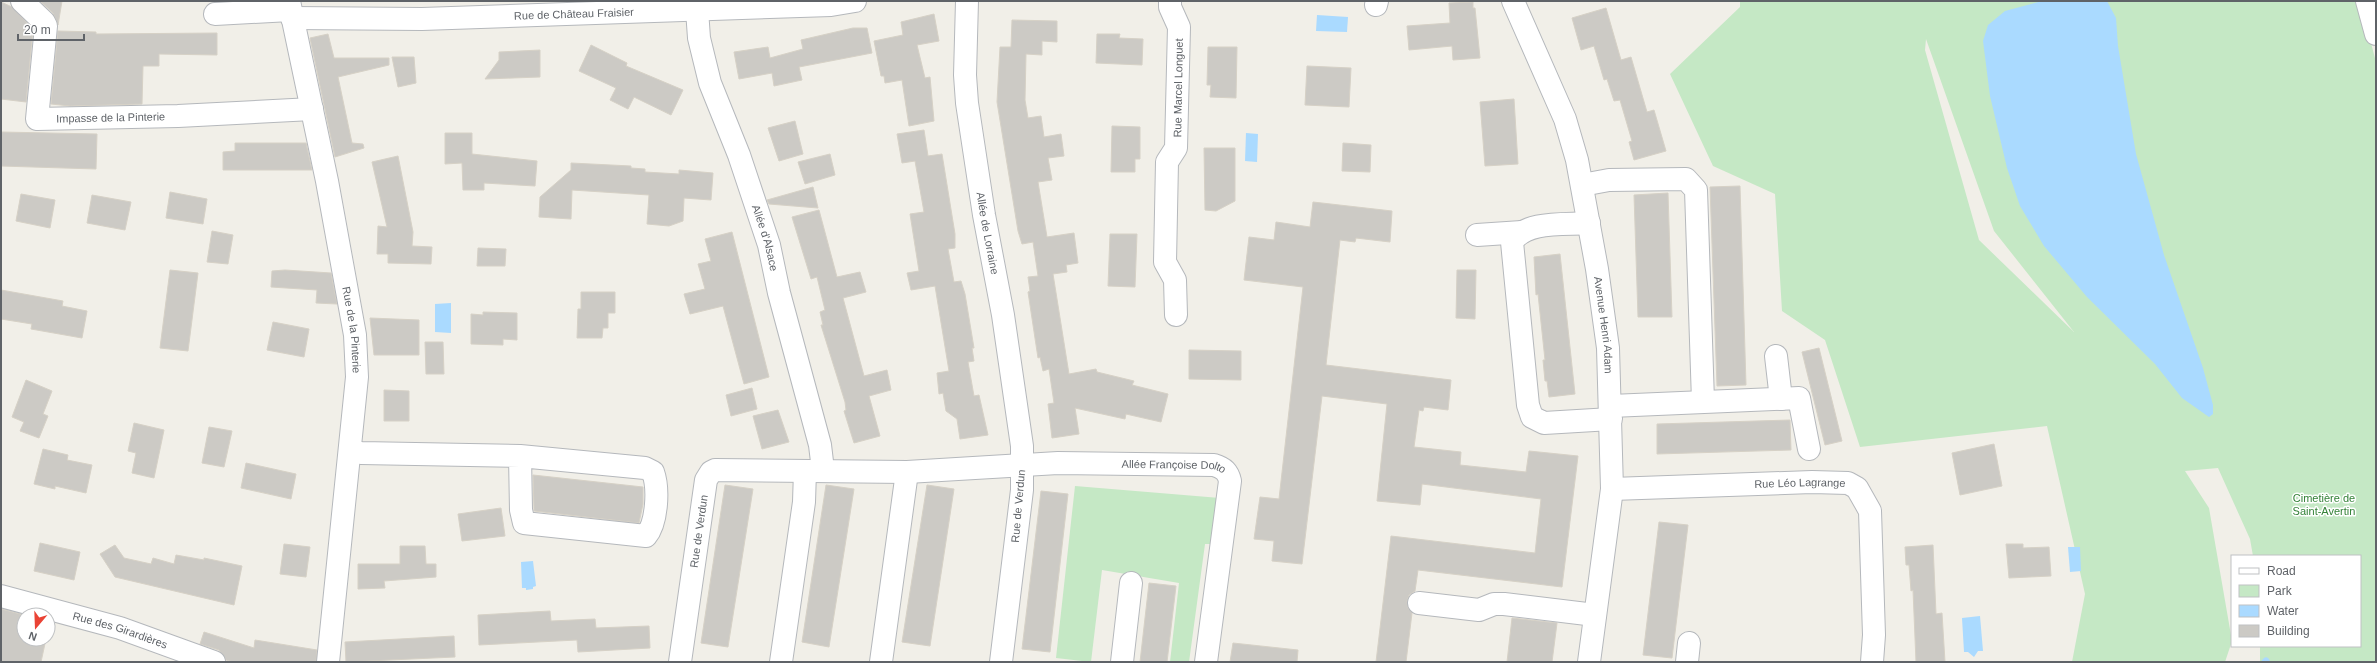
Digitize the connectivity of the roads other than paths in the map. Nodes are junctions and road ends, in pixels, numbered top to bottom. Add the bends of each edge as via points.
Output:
1 (22, 1) edge
2 (855, 1) edge
3 (967, 1) edge
4 (1170, 1) edge
5 (1513, 1) edge
6 (2368, 1) edge
7 (290, 10) edge
8 (697, 10) junction
9 (215, 14) dead end
10 (2376, 34) edge
11 (312, 109) junction
12 (1582, 185) junction
13 (1589, 224) junction
14 (1522, 232) junction
15 (1477, 235) dead end
16 (1176, 315) dead end
17 (1776, 356) dead end
18 (1781, 399) junction
19 (1703, 401) junction
20 (1611, 412) junction
21 (1809, 449) dead end
22 (350, 451) junction
23 (520, 456) junction
24 (1023, 464) junction
25 (814, 470) junction
26 (907, 472) junction
27 (1612, 489) junction
28 (1131, 583) dead end
29 (1, 596) edge
30 (1419, 603) dead end
31 (1595, 615) junction
32 (214, 662) edge
33 (328, 662) edge
34 (680, 662) edge
35 (781, 662) edge
36 (881, 662) edge
37 (1001, 662) edge
38 (1122, 662) edge
39 (1206, 662) edge
40 (1589, 662) edge
41 (1872, 662) edge

1 - 11 street, Impasse de la Pinterie via 46,26 37,119
2 - 8 street, Rue de Château Fraisier via 831,5
3 - 24 street, Allée de Lorraine via 967,103 1003,315
4 - 16 street, Rue Marcel Longuet via 1179,27 1176,148 1168,162 1165,262 1175,280
5 - 12 street, Avenue Henri Adam via 1565,119
6 - 10 street
7 - 8 street, Rue de Château Fraisier via 422,19
7 - 9 street, Rue de Château Fraisier
7 - 11 street, Rue de la Pinterie
8 - 25 street, Allée d'Alsace via 700,45 710,83 739,155 769,245 779,293 820,445
11 - 22 street, Rue de la Pinterie via 356,335 357,377
12 - 13 street, Avenue Henri Adam
12 - 19 street via 1609,180 1686,179 1696,190
13 - 14 street via 1549,226
13 - 20 street, Avenue Henri Adam via 1608,348
14 - 15 street
14 - 20 street via 1512,242 1512,249 1528,405 1532,417 1544,423
17 - 18 street
18 - 19 street
18 - 21 street via 1799,398
19 - 20 street
20 - 27 street, Avenue Henri Adam
22 - 23 street
22 - 33 street, Rue de la Pinterie
23 - 23 street via 524,523 646,536 652,530 657,482 653,472 645,468
24 - 26 street, Rue de Verdun
24 - 37 street, Rue de Verdun
24 - 39 street, Allée Françoise Dolto via 1222,467 1230,481
25 - 26 street, Rue de Verdun
25 - 34 street, Rue de Verdun via 716,470 708,476
25 - 35 street via 804,502
26 - 36 street
27 - 31 street, Avenue Henri Adam
27 - 41 street, Rue Léo Lagrange via 1812,482 1848,483 1857,488 1870,511 1874,635
28 - 38 street
29 - 32 street, Rue des Girardières via 120,628
30 - 31 street via 1479,610 1494,604 1504,604
31 - 40 street, Avenue Henri Adam

